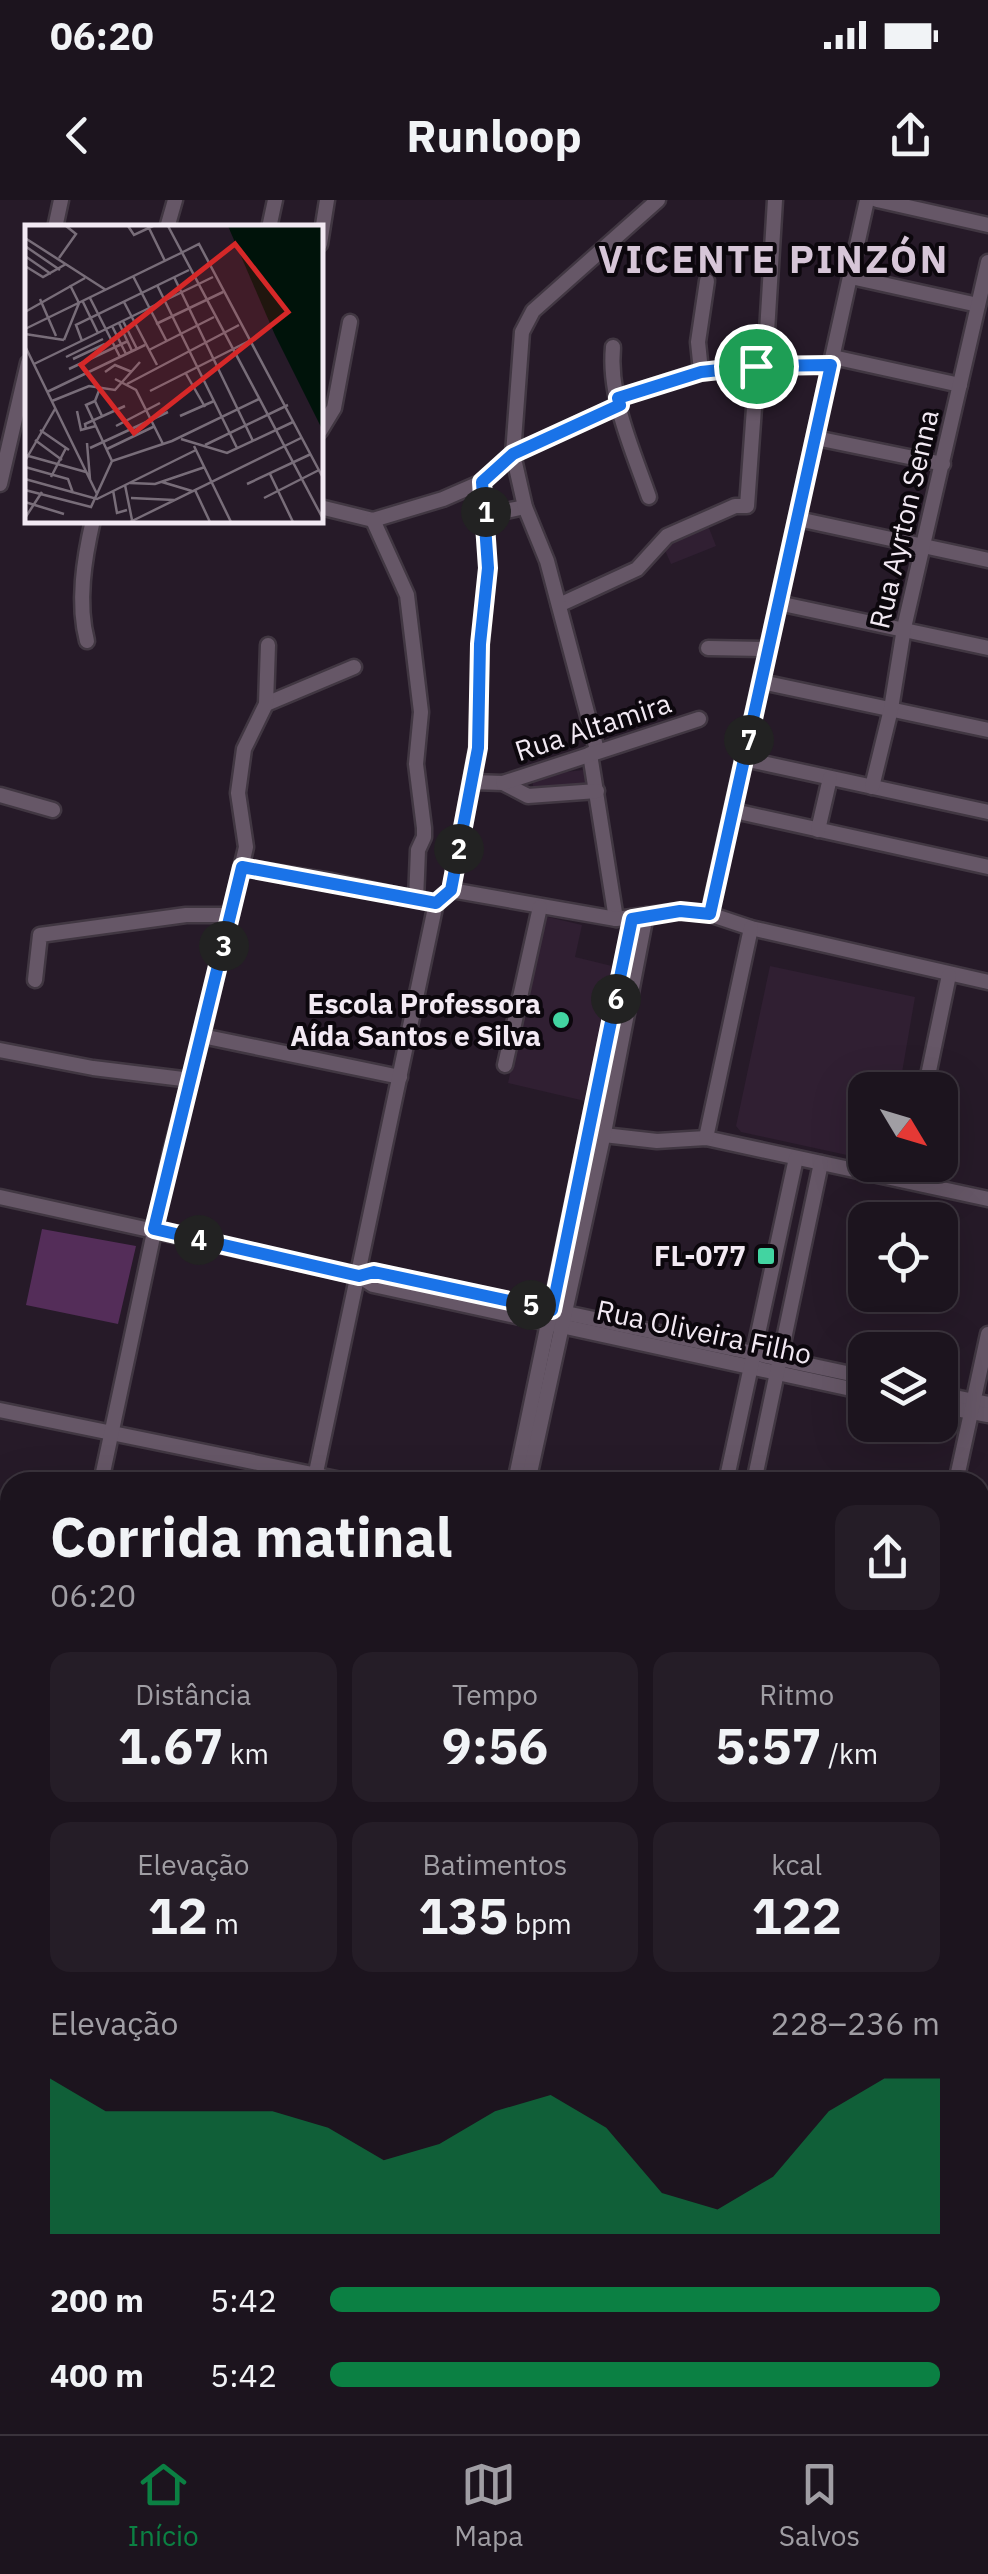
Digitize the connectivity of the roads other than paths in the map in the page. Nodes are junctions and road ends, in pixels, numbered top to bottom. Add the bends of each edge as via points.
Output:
1 (61, 200) edge
2 (174, 200) edge
3 (275, 200) edge
4 (327, 200) edge
5 (776, 200) edge
6 (867, 200) edge
7 (877, 200) edge
8 (650, 203) edge
9 (56, 225) edge
10 (168, 225) edge
11 (270, 225) edge
12 (988, 226) edge
13 (322, 231) edge
14 (988, 262) edge
15 (850, 278) junction
16 (708, 281) dead end
17 (978, 305) junction
18 (350, 322) dead end
19 (613, 347) dead end
20 (969, 348) junction
21 (988, 352) edge
22 (832, 361) junction
23 (761, 366) junction
24 (701, 372) junction
25 (25, 374) edge
26 (960, 385) junction
27 (619, 402) junction
28 (322, 428) edge
29 (816, 438) junction
30 (4, 454) edge
31 (513, 454) junction
32 (943, 464) junction
33 (482, 482) junction
34 (0, 484) edge
35 (649, 497) dead end
36 (525, 506) junction
37 (322, 507) edge
38 (486, 515) junction
39 (798, 518) junction
40 (373, 520) junction
41 (93, 522) edge
42 (925, 547) junction
43 (988, 560) edge
44 (778, 603) junction
45 (559, 605) junction
46 (904, 628) junction
47 (87, 641) dead end
48 (268, 644) dead end
49 (708, 648) dead end
50 (988, 648) edge
51 (768, 650) junction
52 (354, 667) dead end
53 (762, 682) junction
54 (266, 704) junction
55 (890, 708) junction
56 (699, 718) dead end
57 (988, 730) edge
58 (593, 752) junction
59 (744, 760) junction
60 (830, 778) junction
61 (474, 782) junction
62 (503, 783) junction
63 (872, 787) junction
64 (598, 791) junction
65 (0, 795) edge
66 (53, 810) dead end
67 (734, 811) junction
68 (988, 812) edge
69 (818, 830) junction
70 (242, 867) junction
71 (988, 867) edge
72 (451, 890) junction
73 (416, 900) junction
74 (436, 903) junction
75 (540, 907) junction
76 (710, 914) junction
77 (231, 915) junction
78 (631, 918) junction
79 (751, 928) junction
80 (949, 975) junction
81 (35, 980) dead end
82 (988, 982) edge
83 (202, 1036) junction
84 (0, 1050) edge
85 (506, 1066) dead end
86 (929, 1072) edge
87 (400, 1077) junction
88 (191, 1080) junction
89 (597, 1134) junction
90 (706, 1138) junction
91 (796, 1158) junction
92 (821, 1163) junction
93 (848, 1169) edge
94 (906, 1182) edge
95 (0, 1197) edge
96 (988, 1199) edge
97 (154, 1229) junction
98 (359, 1276) junction
99 (557, 1318) junction
100 (988, 1334) edge
101 (779, 1358) junction
102 (752, 1360) junction
103 (776, 1374) junction
104 (848, 1374) edge
105 (848, 1389) edge
106 (978, 1406) edge
107 (0, 1410) edge
108 (988, 1415) edge
109 (110, 1435) junction
110 (102, 1472) edge
111 (282, 1472) edge
112 (316, 1472) edge
113 (518, 1472) edge
114 (530, 1472) edge
115 (728, 1472) edge
116 (756, 1472) edge
117 (959, 1472) edge

1 - 9 street
2 - 10 street
3 - 11 street
4 - 13 street
5 - 23 street
6 - 15 street
7 - 12 street
8 - 31 street via 527,320
14 - 17 street, Rua Ayrton Senna
15 - 17 street
15 - 22 street
16 - 24 street via 698,342
17 - 20 street, Rua Ayrton Senna
18 - 28 street via 334,408
19 - 27 street
20 - 21 street
20 - 26 street, Rua Ayrton Senna
22 - 23 street
22 - 26 street
22 - 29 street
23 - 24 street
23 - 45 street via 748,501 667,536 637,569
24 - 27 street
25 - 30 street
26 - 32 street, Rua Ayrton Senna
27 - 31 street
27 - 35 street
29 - 32 street
29 - 39 street
30 - 34 street
31 - 33 street
31 - 36 street
32 - 42 street, Rua Ayrton Senna
33 - 38 street
33 - 40 street
36 - 38 street
36 - 45 street
37 - 40 street
38 - 61 street
39 - 42 street
39 - 44 street
40 - 73 street via 405,586 414,644 424,828
41 - 47 street via 82,595
42 - 43 street
42 - 46 street, Rua Ayrton Senna
44 - 46 street
44 - 51 street
45 - 58 street
46 - 50 street
46 - 55 street, Rua Ayrton Senna
48 - 54 street
49 - 51 street
51 - 53 street
52 - 54 street
53 - 55 street
53 - 59 street
54 - 70 street via 243,756
55 - 57 street
55 - 63 street, Rua Ayrton Senna
56 - 58 street, Rua Altamira
58 - 62 street, Rua Altamira
58 - 64 street
59 - 60 street
59 - 67 street
60 - 63 street
60 - 69 street
61 - 62 street
61 - 72 street
62 - 64 street via 528,796
63 - 68 street
64 - 78 street
65 - 66 street
67 - 69 street
67 - 76 street
69 - 71 street
70 - 73 street
70 - 77 street
72 - 74 street
72 - 75 street
73 - 74 street
74 - 87 street
75 - 78 street
75 - 85 street
76 - 78 street
76 - 79 street
77 - 81 street via 40,935
77 - 83 street
78 - 89 street
79 - 80 street
79 - 90 street
80 - 82 street
80 - 86 street
83 - 87 street
83 - 88 street
84 - 88 street
87 - 98 street
88 - 97 street
89 - 90 street via 657,1142
89 - 99 street
90 - 91 street
91 - 92 street
91 - 102 street
92 - 93 street
92 - 101 street
94 - 96 street
95 - 97 street, Rua Oliveira Filho
97 - 98 street, Rua Oliveira Filho
97 - 109 street
98 - 99 street, Rua Oliveira Filho via 373,1286
98 - 112 street
99 - 102 street, Rua Oliveira Filho
99 - 113 street
99 - 114 street
100 - 106 street
101 - 102 street, Rua Oliveira Filho
101 - 103 street
101 - 104 street, Rua Oliveira Filho
102 - 103 street, Rua Oliveira Filho
102 - 115 street
103 - 105 street, Rua Oliveira Filho
103 - 116 street
106 - 108 street
106 - 117 street
107 - 109 street
109 - 110 street
109 - 111 street

